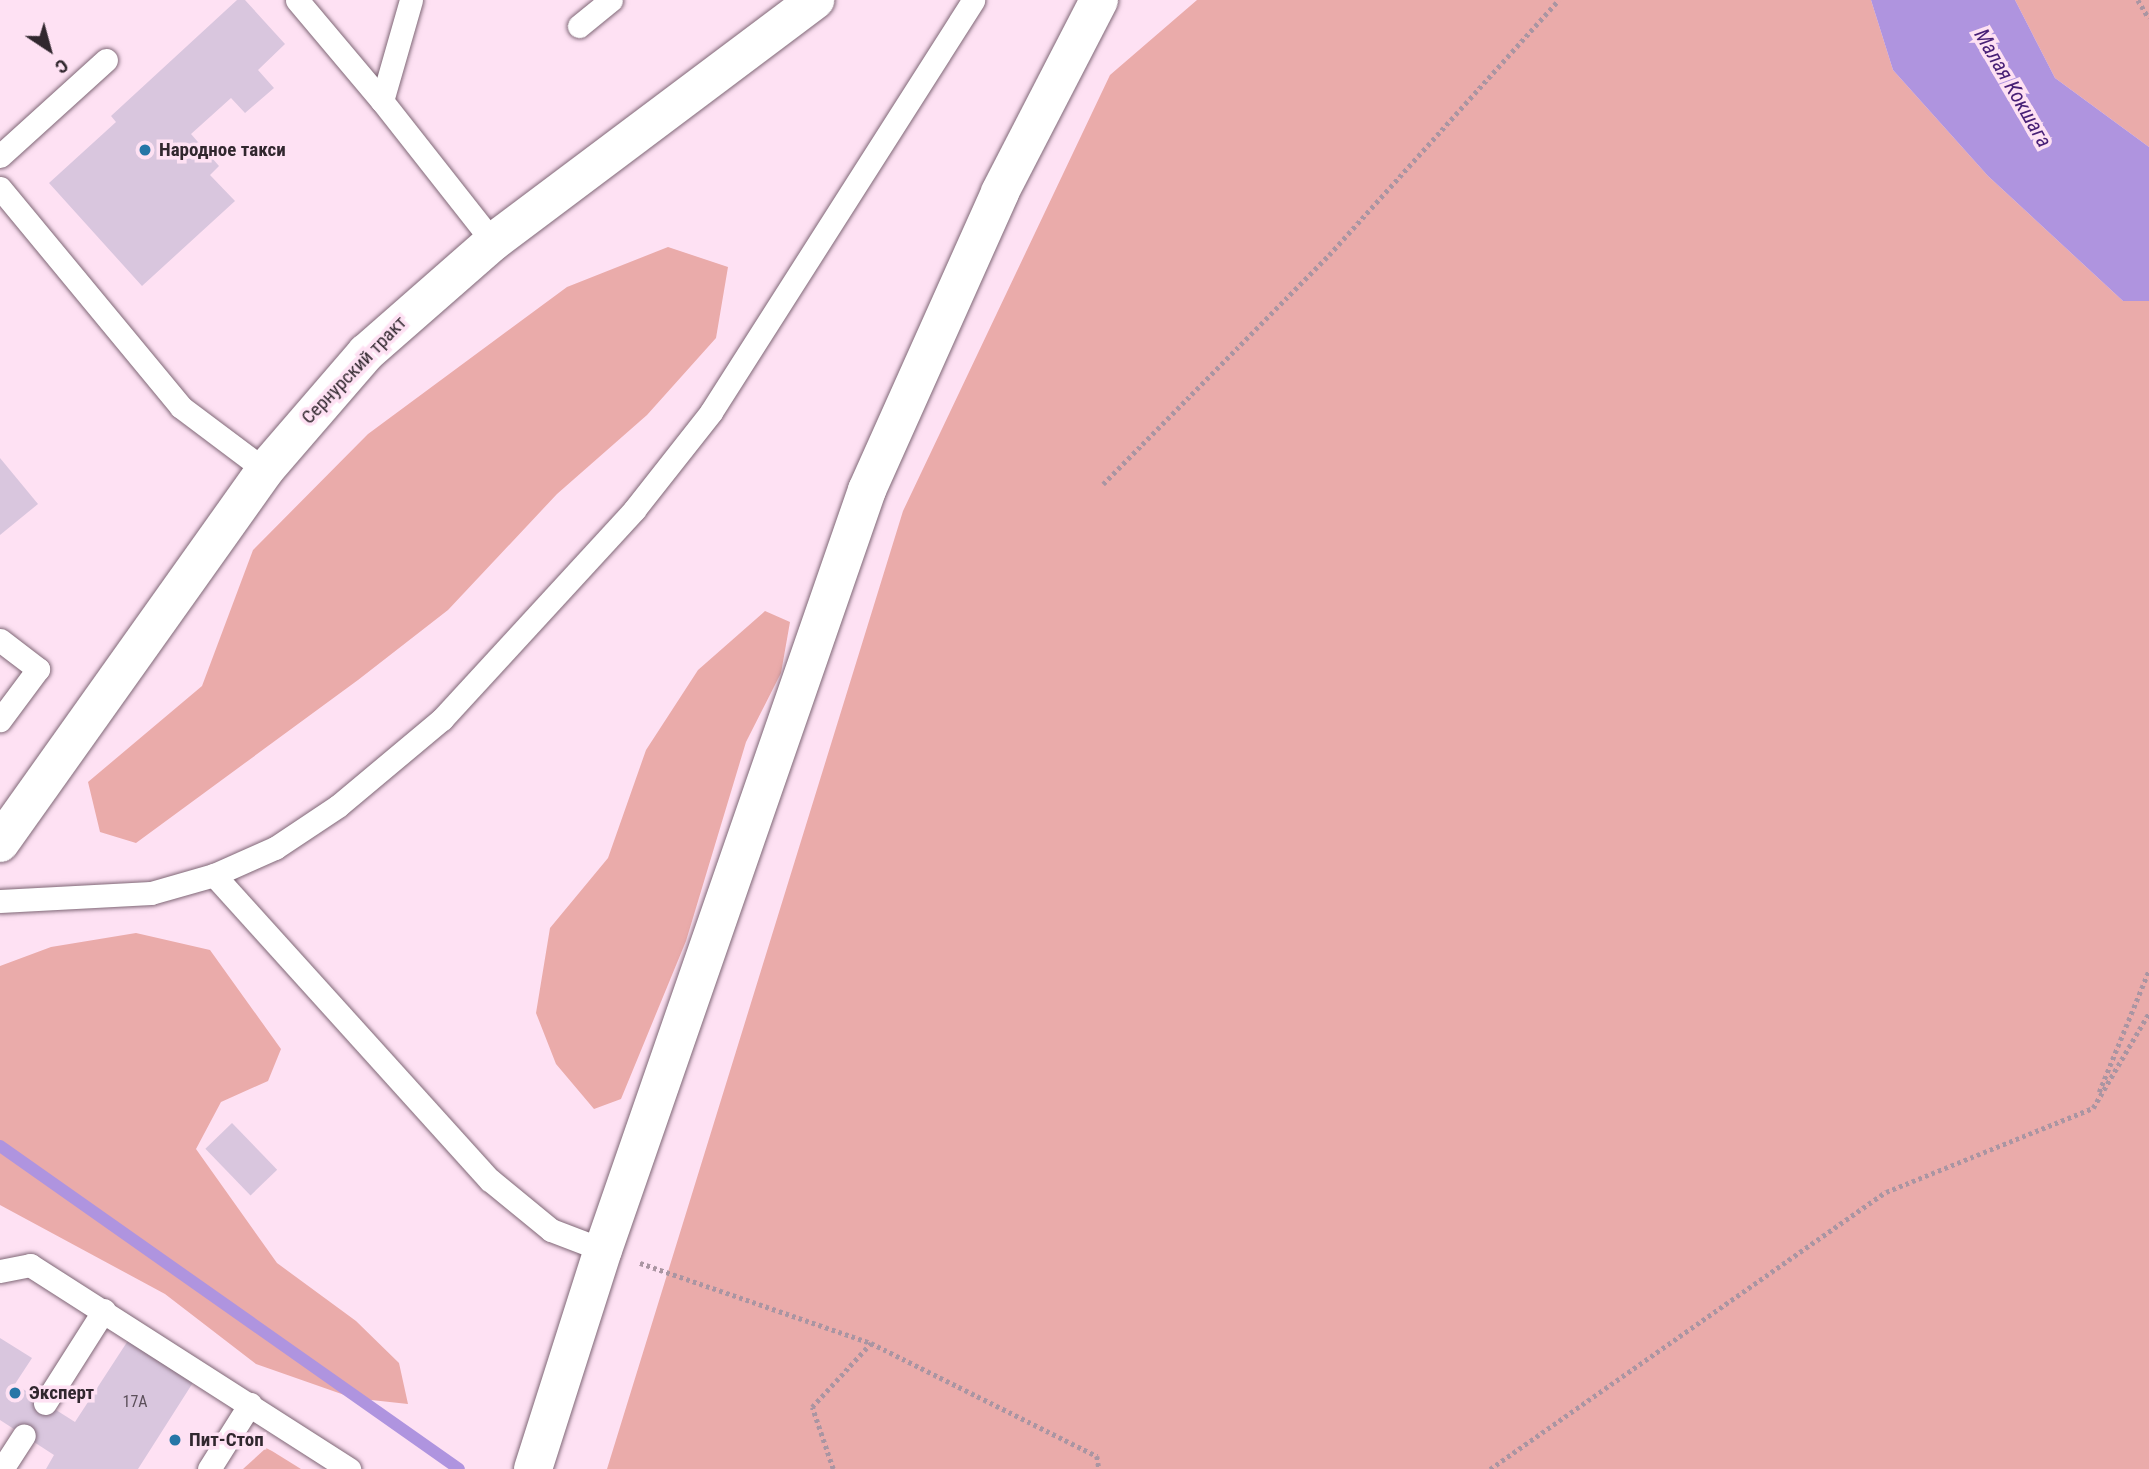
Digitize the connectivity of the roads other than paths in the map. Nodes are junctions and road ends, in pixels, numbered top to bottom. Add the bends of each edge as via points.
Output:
1 (297, 0) edge
2 (411, 0) edge
3 (611, 0) edge
4 (815, 0) edge
5 (973, 0) edge
6 (1099, 0) edge
7 (579, 26) dead end
8 (106, 60) dead end
9 (382, 101) junction
10 (0, 156) edge
11 (0, 188) edge
12 (493, 242) junction
13 (265, 470) junction
14 (0, 640) edge
15 (0, 720) edge
16 (0, 843) edge
17 (214, 875) junction
18 (0, 901) edge
19 (603, 1250) junction
20 (0, 1271) edge
21 (104, 1310) junction
22 (45, 1403) dead end
23 (250, 1404) junction
24 (24, 1436) dead end
25 (2, 1469) edge
26 (209, 1469) edge
27 (349, 1469) edge
28 (533, 1469) edge

1 - 9 lane
2 - 9 lane
3 - 7 lane
4 - 12 main road, Сернурский тракт
5 - 17 lane via 711,412 634,510 442,719 338,806 275,848
6 - 19 main road via 1000,192 867,490
8 - 10 lane
9 - 12 lane
11 - 13 lane via 181,407
12 - 13 main road, Сернурский тракт via 366,353
13 - 16 main road, Сернурский тракт
14 - 15 lane via 38,669
17 - 18 lane via 151,893
17 - 19 lane via 490,1180 551,1230
19 - 28 main road
20 - 21 lane via 30,1265
21 - 22 lane
21 - 23 lane
23 - 26 lane
23 - 27 lane
24 - 25 lane

